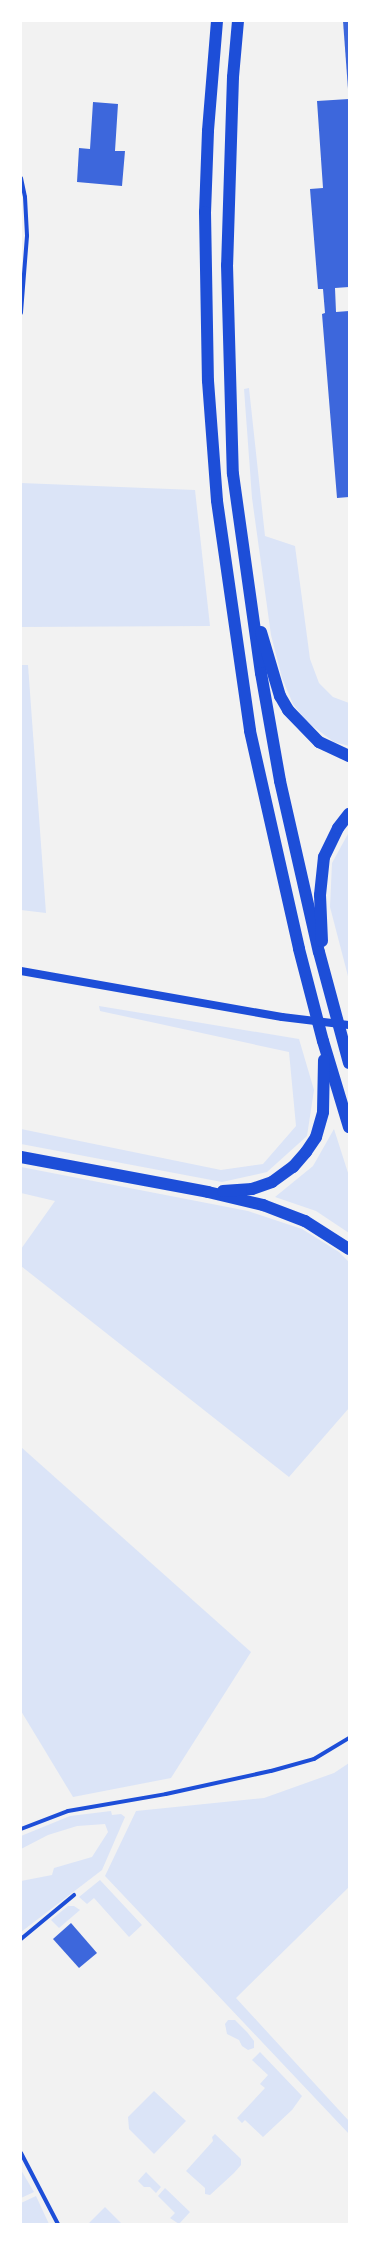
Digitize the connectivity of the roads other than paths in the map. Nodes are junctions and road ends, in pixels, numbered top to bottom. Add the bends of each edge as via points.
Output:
1 (217, 21) edge
2 (238, 21) edge
3 (21, 178) edge
4 (21, 313) edge
5 (244, 561) junction
6 (349, 756) edge
7 (349, 814) edge
8 (321, 952) junction
9 (21, 971) edge
10 (349, 1025) edge
11 (326, 1061) junction
12 (349, 1063) edge
13 (349, 1127) edge
14 (21, 1157) edge
15 (208, 1192) junction
16 (349, 1249) edge
17 (349, 1738) edge
18 (21, 1829) edge
19 (74, 1895) dead end
20 (21, 1939) edge
21 (21, 2153) edge
22 (58, 2224) edge

1 - 11 highway via 208,131 205,235 208,381 217,501 250,732
2 - 5 highway via 233,77 227,265 233,474
3 - 4 street via 25,197 27,236
5 - 6 highway via 280,696 301,727 318,742
5 - 8 highway via 280,781
7 - 8 highway via 330,842 320,875
8 - 12 highway
9 - 10 main road via 282,1017
11 - 13 highway
11 - 15 highway via 321,1120 316,1137 300,1161 282,1176 263,1185 242,1191
14 - 15 highway
15 - 16 highway via 292,1215 332,1236
17 - 18 street via 314,1759 271,1771 181,1791 68,1811
19 - 20 street
21 - 22 street

